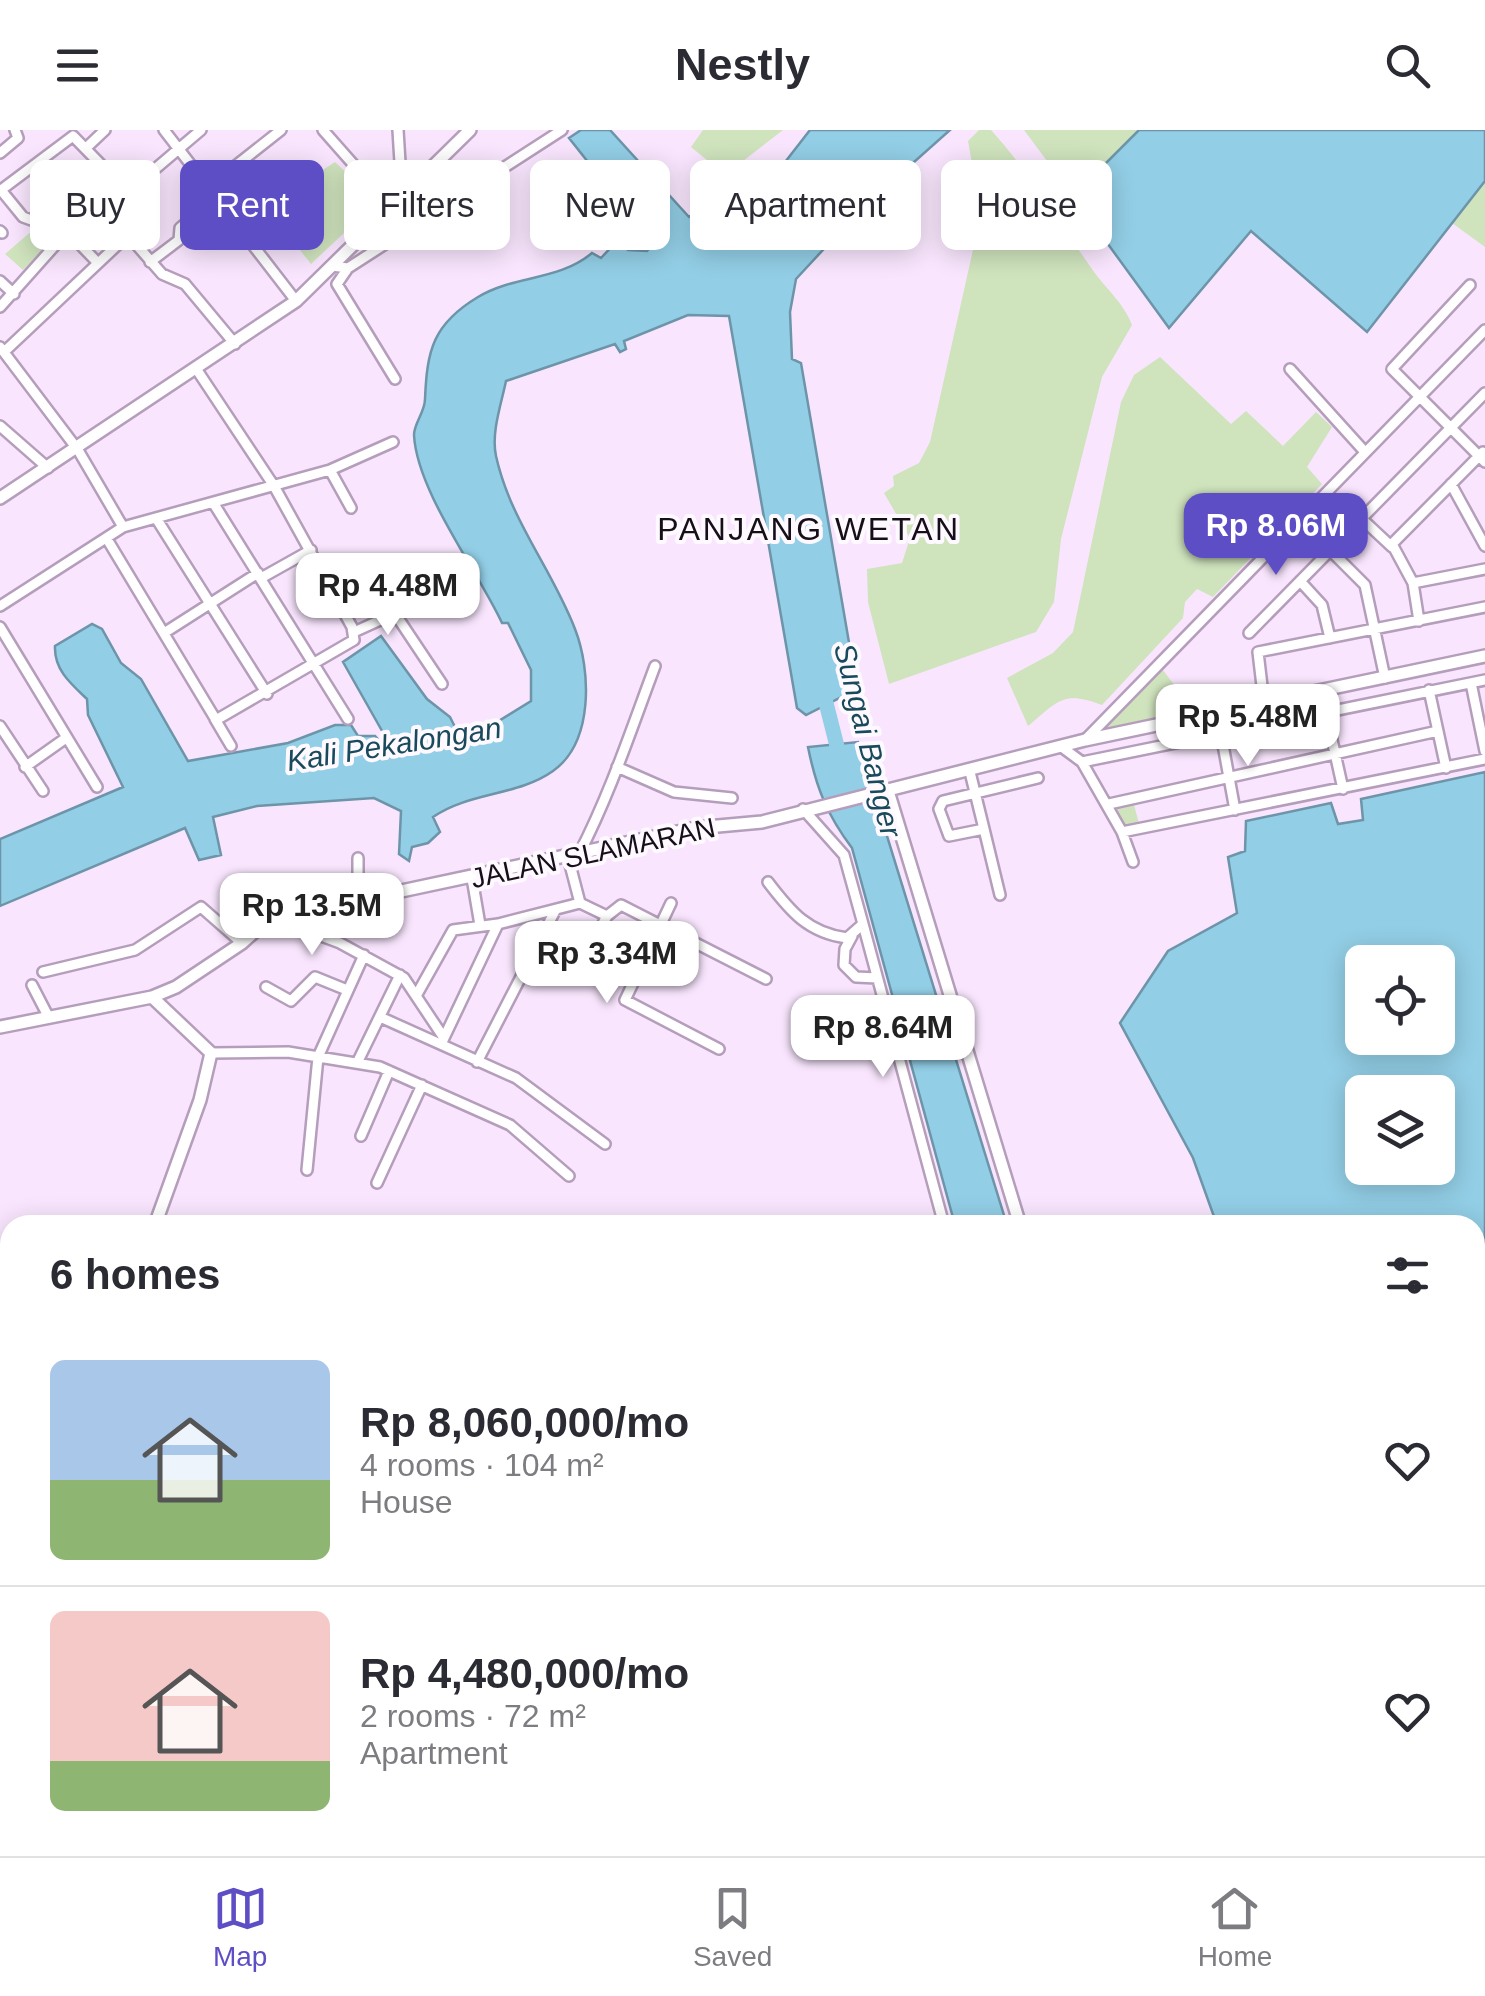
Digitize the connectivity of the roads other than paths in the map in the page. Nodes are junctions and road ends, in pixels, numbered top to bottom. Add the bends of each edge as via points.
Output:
1 (15, 130) edge
2 (106, 130) edge
3 (164, 130) edge
4 (201, 130) edge
5 (281, 130) edge
6 (323, 130) edge
7 (398, 130) edge
8 (470, 130) edge
9 (562, 130) edge
10 (86, 148) junction
11 (179, 150) junction
12 (0, 152) edge
13 (40, 160) edge
14 (96, 160) edge
15 (188, 160) edge
16 (243, 160) edge
17 (349, 160) edge
18 (400, 160) edge
19 (438, 160) edge
20 (160, 166) edge
21 (30, 168) edge
22 (30, 220) edge
23 (180, 228) edge
24 (54, 250) edge
25 (85, 250) edge
26 (109, 250) edge
27 (141, 250) edge
28 (257, 250) edge
29 (348, 250) edge
30 (96, 261) junction
31 (150, 262) junction
32 (332, 266) junction
33 (348, 268) junction
34 (0, 281) edge
35 (1470, 285) dead end
36 (14, 294) junction
37 (296, 301) junction
38 (0, 307) edge
39 (1485, 330) edge
40 (235, 344) junction
41 (2, 349) edge
42 (1290, 369) dead end
43 (197, 370) junction
44 (395, 379) dead end
45 (1485, 392) edge
46 (1421, 397) junction
47 (0, 426) edge
48 (1452, 426) junction
49 (393, 442) dead end
50 (76, 447) junction
51 (1365, 452) junction
52 (1484, 456) edge
53 (48, 468) junction
54 (330, 470) junction
55 (1450, 484) junction
56 (274, 486) junction
57 (0, 498) edge
58 (214, 504) junction
59 (351, 508) dead end
60 (156, 518) junction
61 (1362, 518) junction
62 (1300, 521) junction
63 (124, 527) junction
64 (107, 539) junction
65 (1485, 546) edge
66 (1392, 547) junction
67 (310, 550) junction
68 (1330, 550) junction
69 (385, 565) dead end
70 (1485, 569) edge
71 (260, 576) junction
72 (471, 576) dead end
73 (1300, 581) junction
74 (1413, 582) junction
75 (330, 589) junction
76 (211, 604) junction
77 (0, 606) edge
78 (1485, 607) edge
79 (390, 616) junction
80 (1418, 620) junction
81 (0, 627) edge
82 (1376, 630) junction
83 (354, 632) junction
84 (164, 633) junction
85 (1249, 633) dead end
86 (1330, 638) junction
87 (1485, 656) edge
88 (315, 663) junction
89 (655, 666) dead end
90 (1385, 678) junction
91 (1485, 680) edge
92 (1471, 682) junction
93 (442, 684) dead end
94 (1429, 690) junction
95 (267, 694) junction
96 (1264, 703) junction
97 (1326, 712) junction
98 (216, 719) junction
99 (348, 719) dead end
100 (0, 726) edge
101 (1438, 731) junction
102 (1221, 734) junction
103 (66, 738) junction
104 (1085, 740) junction
105 (231, 746) dead end
106 (1062, 748) junction
107 (1485, 751) edge
108 (1335, 753) junction
109 (1485, 759) edge
110 (1082, 762) junction
111 (25, 766) junction
112 (617, 767) junction
113 (1446, 768) junction
114 (970, 772) junction
115 (1038, 778) dead end
116 (1230, 778) junction
117 (97, 787) dead end
118 (1343, 789) junction
119 (43, 791) dead end
120 (883, 792) junction
121 (975, 793) junction
122 (732, 798) dead end
123 (1109, 804) junction
124 (809, 808) junction
125 (1235, 810) junction
126 (984, 830) junction
127 (1122, 832) junction
128 (574, 855) junction
129 (358, 858) dead end
130 (1133, 862) dead end
131 (472, 878) junction
132 (768, 882) dead end
133 (1000, 895) dead end
134 (358, 898) junction
135 (580, 903) junction
136 (671, 903) dead end
137 (555, 911) junction
138 (608, 916) junction
139 (270, 917) junction
140 (498, 924) junction
141 (661, 924) junction
142 (863, 924) junction
143 (480, 925) junction
144 (852, 936) junction
145 (593, 942) dead end
146 (242, 943) junction
147 (364, 955) junction
148 (644, 962) junction
149 (43, 972) dead end
150 (400, 976) junction
151 (672, 978) dead end
152 (877, 978) junction
153 (766, 979) dead end
154 (32, 984) dead end
155 (266, 986) dead end
156 (347, 990) junction
157 (416, 996) junction
158 (152, 997) junction
159 (47, 1014) junction
160 (380, 1017) junction
161 (0, 1026) edge
162 (442, 1042) junction
163 (719, 1049) dead end
164 (211, 1053) junction
165 (318, 1057) junction
166 (358, 1062) junction
167 (477, 1062) junction
168 (389, 1071) junction
169 (422, 1085) junction
170 (361, 1136) dead end
171 (605, 1144) dead end
172 (307, 1170) dead end
173 (569, 1176) dead end
174 (378, 1182) dead end
175 (158, 1215) edge
176 (941, 1215) edge
177 (1017, 1215) edge

1 - 12 street via 19,138
2 - 10 street
3 - 11 street
4 - 11 street
5 - 16 street
6 - 17 street
7 - 18 street
8 - 19 street
9 - 33 street
10 - 13 street via 68,137
10 - 14 street
11 - 15 street
11 - 20 street
21 - 22 street via 0,192
23 - 31 street via 179,240
24 - 36 street
25 - 30 street
26 - 30 street
27 - 31 street
28 - 37 street
29 - 32 street
30 - 41 street
31 - 40 street via 185,284
32 - 33 street
32 - 37 street
33 - 44 street via 337,284
34 - 36 street
35 - 46 street via 1393,365
36 - 38 street
37 - 40 street
39 - 46 street
40 - 43 street
41 - 50 street
42 - 51 street
43 - 50 street
43 - 56 street
45 - 48 street
46 - 48 street
46 - 51 street
47 - 53 street
48 - 52 street
48 - 61 street
49 - 54 street
50 - 53 street
50 - 63 street
51 - 62 street
52 - 55 street
53 - 57 street
54 - 56 street
54 - 59 street
55 - 65 street
55 - 66 street
56 - 58 street
56 - 67 street
58 - 60 street
58 - 71 street
60 - 63 street
60 - 76 street
61 - 66 street
61 - 68 street
62 - 68 street
62 - 104 street
63 - 64 street
64 - 77 street
64 - 84 street
66 - 74 street
67 - 71 street
67 - 75 street
68 - 73 street
68 - 82 street via 1365,585
69 - 75 street
70 - 74 street
71 - 76 street
71 - 88 street
72 - 79 street
73 - 85 street
73 - 86 street via 1322,605
74 - 80 street
75 - 83 street
76 - 84 street
76 - 95 street
78 - 80 street
79 - 83 street
79 - 93 street via 400,619
80 - 82 street
81 - 103 street
82 - 86 street
82 - 90 street
83 - 88 street via 353,641
84 - 98 street
86 - 96 street via 1256,653
87 - 90 street, JALAN SLAMARAN
88 - 95 street
88 - 99 street
89 - 112 street
90 - 96 street, JALAN SLAMARAN
91 - 92 street
92 - 94 street
92 - 107 street
94 - 97 street
94 - 101 street
95 - 98 street
96 - 104 street, JALAN SLAMARAN
97 - 102 street
97 - 108 street
98 - 105 street
100 - 111 street
101 - 108 street
101 - 113 street
102 - 110 street
102 - 116 street
103 - 111 street
103 - 117 street
104 - 106 street, JALAN SLAMARAN
106 - 110 street
106 - 114 street, JALAN SLAMARAN
108 - 116 street
108 - 118 street
109 - 113 street
110 - 123 street
111 - 119 street
112 - 122 street via 674,792
112 - 128 street via 604,806
113 - 118 street
114 - 120 street, JALAN SLAMARAN
114 - 121 street
115 - 121 street
116 - 123 street
116 - 125 street
118 - 125 street
120 - 124 street, JALAN SLAMARAN
120 - 177 street
121 - 126 street
121 - 126 street via 942,801 939,809 949,836
123 - 127 street
124 - 128 street, JALAN SLAMARAN
124 - 142 street via 844,855
125 - 127 street
126 - 133 street
127 - 130 street
128 - 131 street, JALAN SLAMARAN
128 - 135 street
129 - 134 street
131 - 134 street, JALAN SLAMARAN
131 - 143 street
132 - 144 street via 797,920 837,937
134 - 139 street, JALAN SLAMARAN via 296,894
135 - 137 street
135 - 138 street
136 - 141 street
137 - 140 street
137 - 167 street
138 - 141 street via 620,904
138 - 145 street
139 - 146 street, JALAN SLAMARAN
139 - 147 street
140 - 143 street
140 - 162 street
141 - 148 street
141 - 153 street
142 - 144 street
142 - 152 street
143 - 157 street via 451,931
144 - 152 street via 844,966 856,976
146 - 149 street via 202,907 135,950
146 - 158 street, JALAN SLAMARAN
147 - 150 street
147 - 156 street
148 - 151 street
148 - 163 street via 628,1004
150 - 157 street
150 - 160 street
152 - 176 street
154 - 159 street
155 - 156 street via 291,1002 315,977
156 - 165 street
157 - 162 street
158 - 159 street, JALAN SLAMARAN
158 - 164 street
159 - 161 street, JALAN SLAMARAN
160 - 162 street
160 - 166 street
162 - 167 street
164 - 165 street
164 - 175 street
165 - 166 street
165 - 172 street
166 - 168 street
167 - 171 street via 528,1084
168 - 169 street
168 - 170 street
169 - 173 street via 510,1125
169 - 174 street

